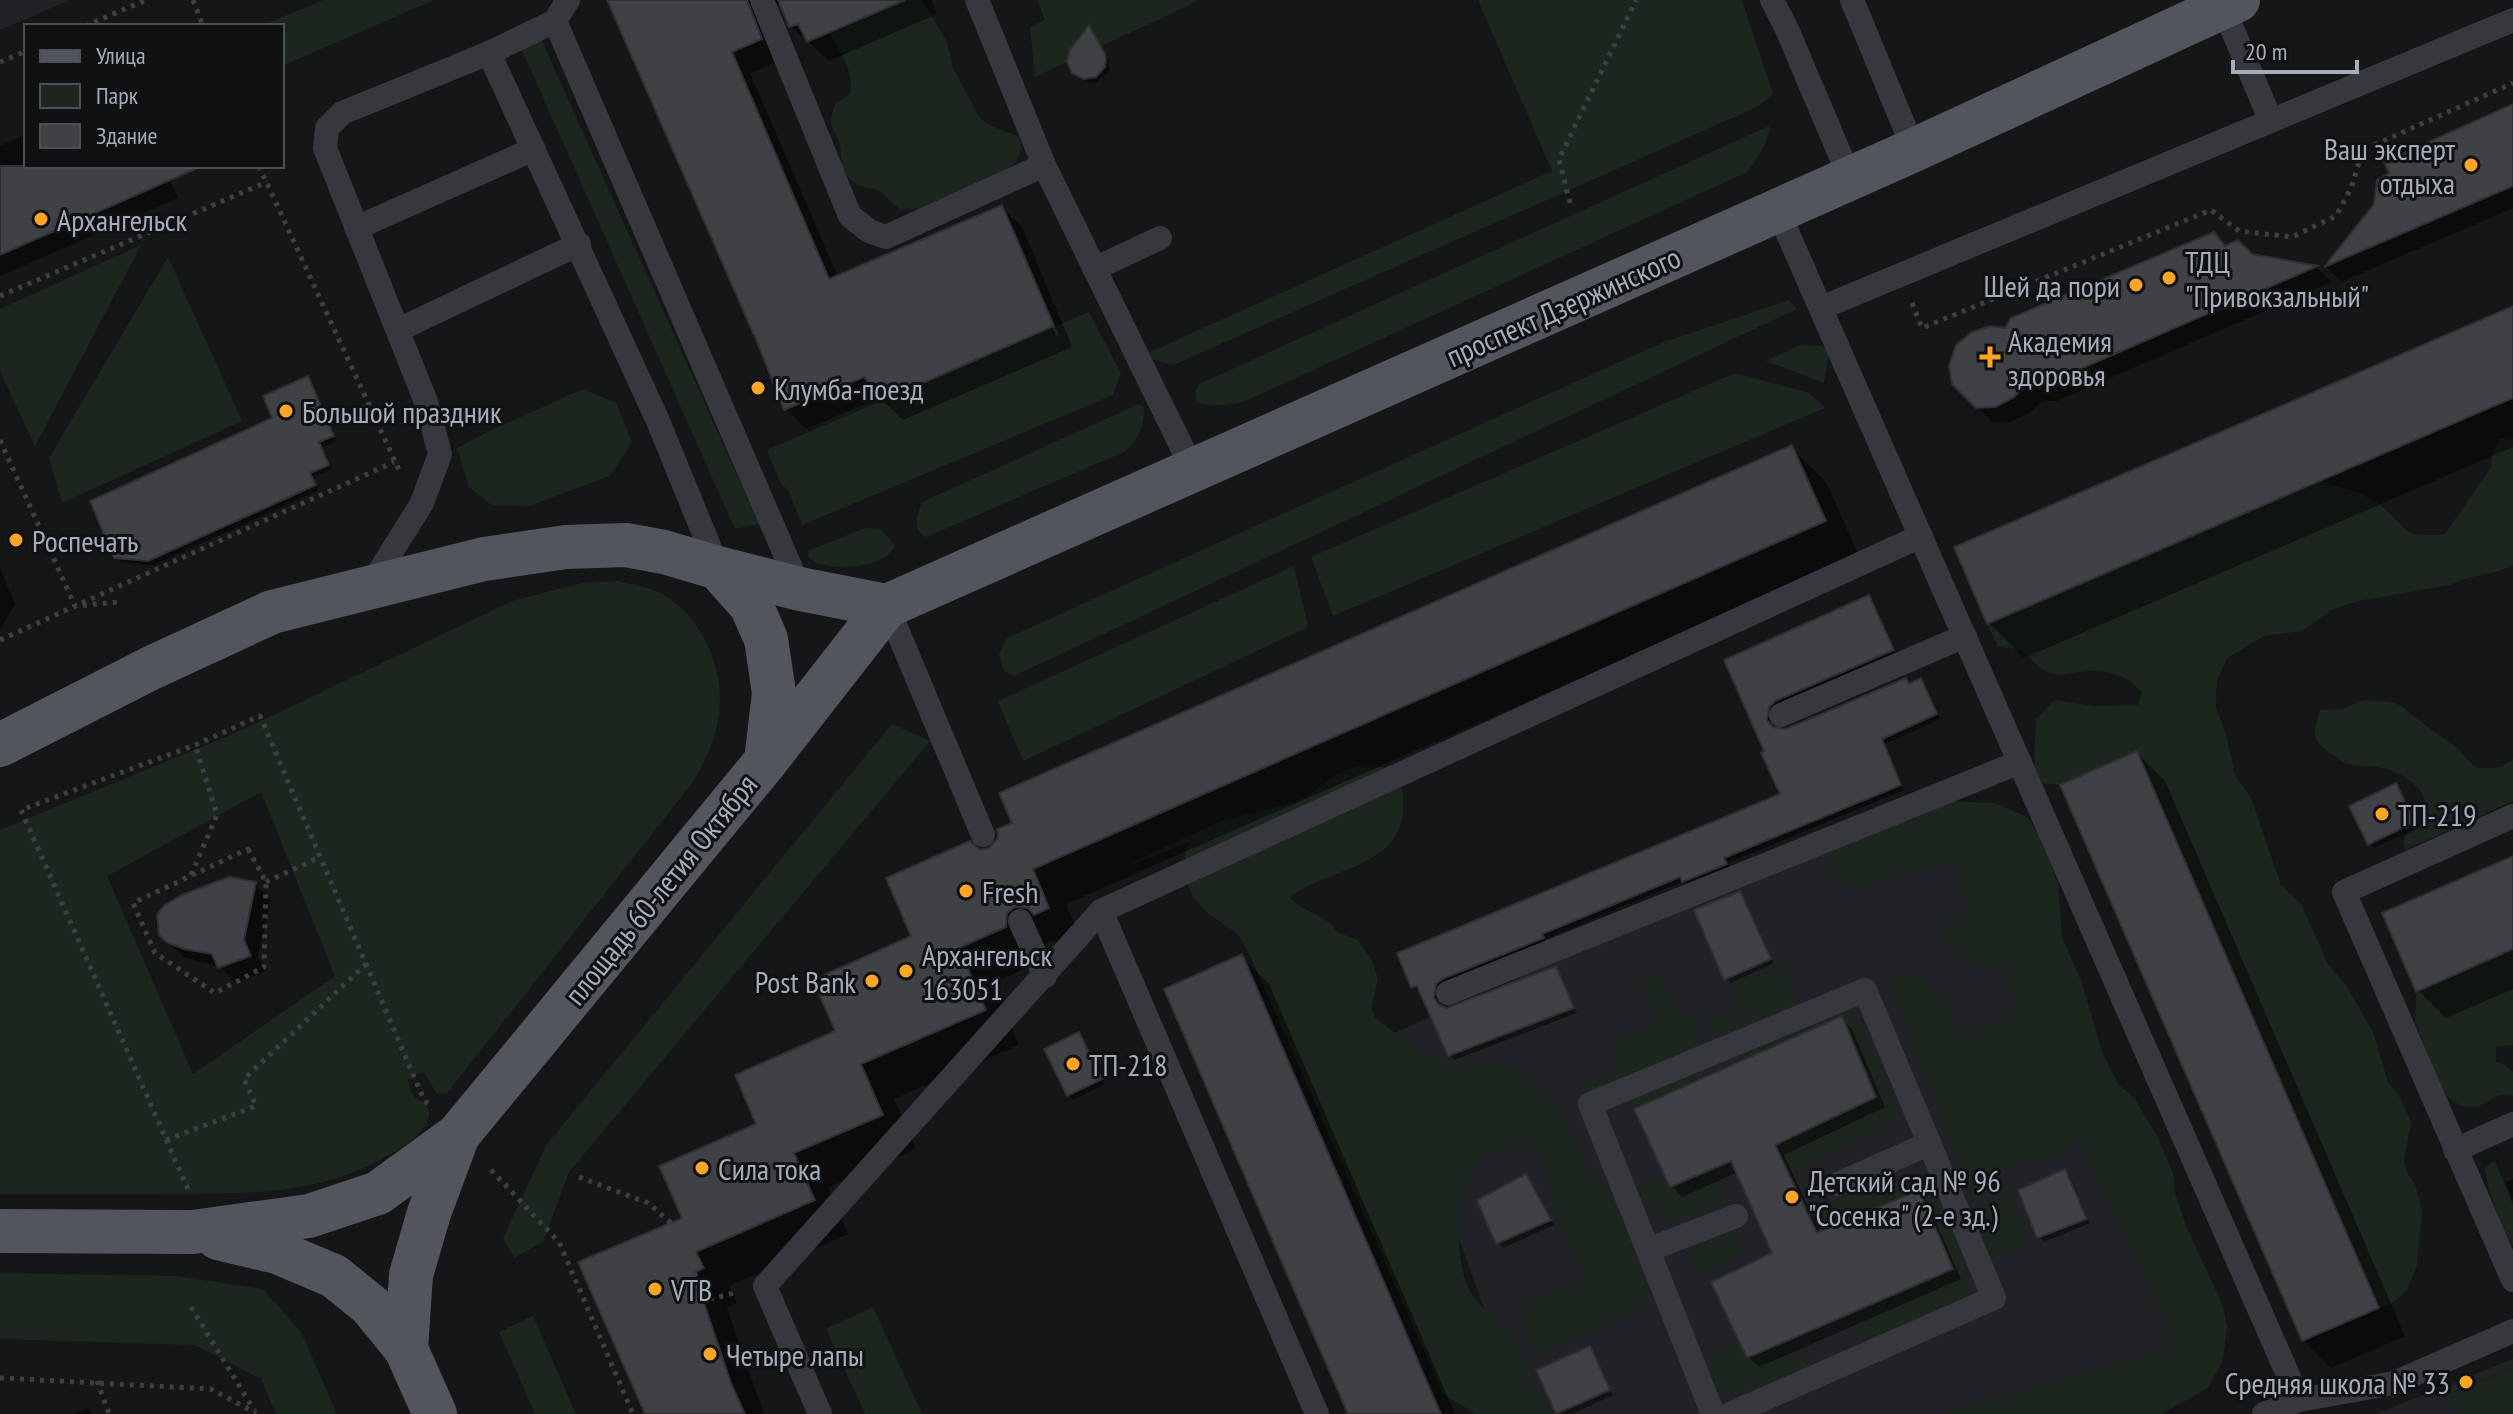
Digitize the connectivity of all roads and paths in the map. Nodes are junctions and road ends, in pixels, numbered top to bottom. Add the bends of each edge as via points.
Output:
1 (146, 0) edge
2 (193, 0) edge
3 (568, 0) edge
4 (762, 0) edge
5 (977, 0) edge
6 (1636, 0) edge
7 (1772, 0) edge
8 (1852, 0) edge
9 (2230, 3) edge
10 (2513, 20) edge
11 (555, 21) junction
12 (90, 24) edge
13 (202, 24) edge
14 (24, 52) edge
15 (489, 53) junction
16 (0, 62) edge
17 (2513, 83) edge
18 (2270, 119) junction
19 (534, 149) junction
20 (1914, 150) junction
21 (1044, 165) junction
22 (260, 168) edge
23 (1850, 178) junction
24 (267, 182) junction
25 (1570, 203) dead end
26 (1778, 211) junction
27 (356, 228) junction
28 (1160, 238) dead end
29 (579, 244) junction
30 (1094, 269) junction
31 (1908, 292) dead end
32 (0, 296) edge
33 (1821, 308) junction
34 (398, 330) junction
35 (0, 440) edge
36 (1193, 470) junction
37 (1921, 536) junction
38 (718, 568) junction
39 (800, 589) junction
40 (368, 590) junction
41 (118, 602) dead end
42 (75, 606) junction
43 (887, 606) junction
44 (1965, 636) junction
45 (0, 640) edge
46 (1781, 715) dead end
47 (0, 745) edge
48 (195, 745) junction
49 (766, 761) junction
50 (2020, 762) junction
51 (2513, 816) edge
52 (983, 835) dead end
53 (320, 857) junction
54 (190, 877) junction
55 (266, 882) junction
56 (1101, 911) junction
57 (1020, 921) dead end
58 (366, 964) junction
59 (1045, 976) junction
60 (1448, 993) dead end
61 (424, 1100) dead end
62 (2513, 1124) edge
63 (458, 1135) junction
64 (166, 1140) junction
65 (1928, 1144) junction
66 (2455, 1150) junction
67 (579, 1177) dead end
68 (1838, 1184) dead end
69 (193, 1216) junction
70 (1736, 1216) dead end
71 (671, 1223) dead end
72 (0, 1231) edge
73 (559, 1242) dead end
74 (1648, 1250) junction
75 (694, 1273) dead end
76 (2513, 1280) edge
77 (765, 1286) junction
78 (191, 1307) dead end
79 (2513, 1331) edge
80 (406, 1349) junction
81 (0, 1378) edge
82 (97, 1381) junction
83 (2299, 1400) junction
84 (109, 1414) edge
85 (256, 1414) edge
86 (435, 1414) edge
87 (633, 1414) edge
88 (820, 1414) edge
89 (1317, 1414) edge
90 (1713, 1414) edge
91 (1730, 1414) edge
92 (2264, 1414) edge

1 - 12 path
2 - 13 path
3 - 11 lane
4 - 21 lane via 850,216 869,231 886,237
5 - 21 lane
6 - 25 path via 1559,159
7 - 23 lane
8 - 20 lane
9 - 18 lane
9 - 20 main road, проспект Дзержинского
10 - 18 lane
11 - 15 lane
11 - 39 lane
14 - 16 path
15 - 19 lane
15 - 27 lane via 342,113 327,128 325,148
17 - 31 path via 2363,150 2336,216 2292,237 2239,231 2211,210 1922,328
18 - 33 lane
19 - 27 lane
19 - 29 lane
20 - 23 main road, проспект Дзержинского
21 - 30 lane
22 - 24 path
23 - 26 main road, проспект Дзержинского
24 - 32 path
24 - 42 path via 394,462
26 - 33 lane
26 - 36 main road, проспект Дзержинского
27 - 34 lane
28 - 30 lane
29 - 34 lane
29 - 38 lane
30 - 36 lane
33 - 37 lane
34 - 40 lane via 440,454 422,503
35 - 42 path
36 - 43 main road, проспект Дзержинского
37 - 44 lane
37 - 56 lane
38 - 39 main road
38 - 40 main road via 626,545 566,547 484,559
38 - 49 main road, площадь 60-летия Октября via 751,605 766,639 774,693
39 - 43 main road
40 - 47 main road via 272,612
41 - 42 path
42 - 45 path
43 - 49 main road
43 - 52 lane
44 - 46 lane
44 - 50 lane
48 - 53 path via 260,716
48 - 54 path via 217,815
48 - 64 path via 21,810
49 - 63 main road, площадь 60-летия Октября
50 - 60 lane
50 - 83 lane
51 - 66 lane via 2344,892
53 - 55 path
53 - 58 path
54 - 55 path via 248,849
54 - 55 path via 133,903 155,953 215,993 264,967
56 - 59 lane
56 - 89 lane
57 - 59 lane
58 - 61 path
58 - 64 path via 244,1079 256,1106
59 - 77 lane
62 - 66 lane
63 - 69 main road, площадь 60-летия Октября via 378,1193 309,1216
63 - 80 main road via 411,1275
64 - 69 path
65 - 68 lane
65 - 74 lane via 1865,990 1590,1104
65 - 91 lane via 1994,1298
66 - 76 lane
67 - 71 path via 648,1203
69 - 72 main road, площадь 60-летия Октября
69 - 80 main road via 334,1276 371,1306
70 - 74 lane
73 - 87 path
74 - 90 lane
75 - 77 path via 710,1299
77 - 88 lane
78 - 85 path
79 - 83 lane via 2394,1383
80 - 86 main road
81 - 82 path
82 - 84 path
82 - 85 path via 211,1389
83 - 92 lane

